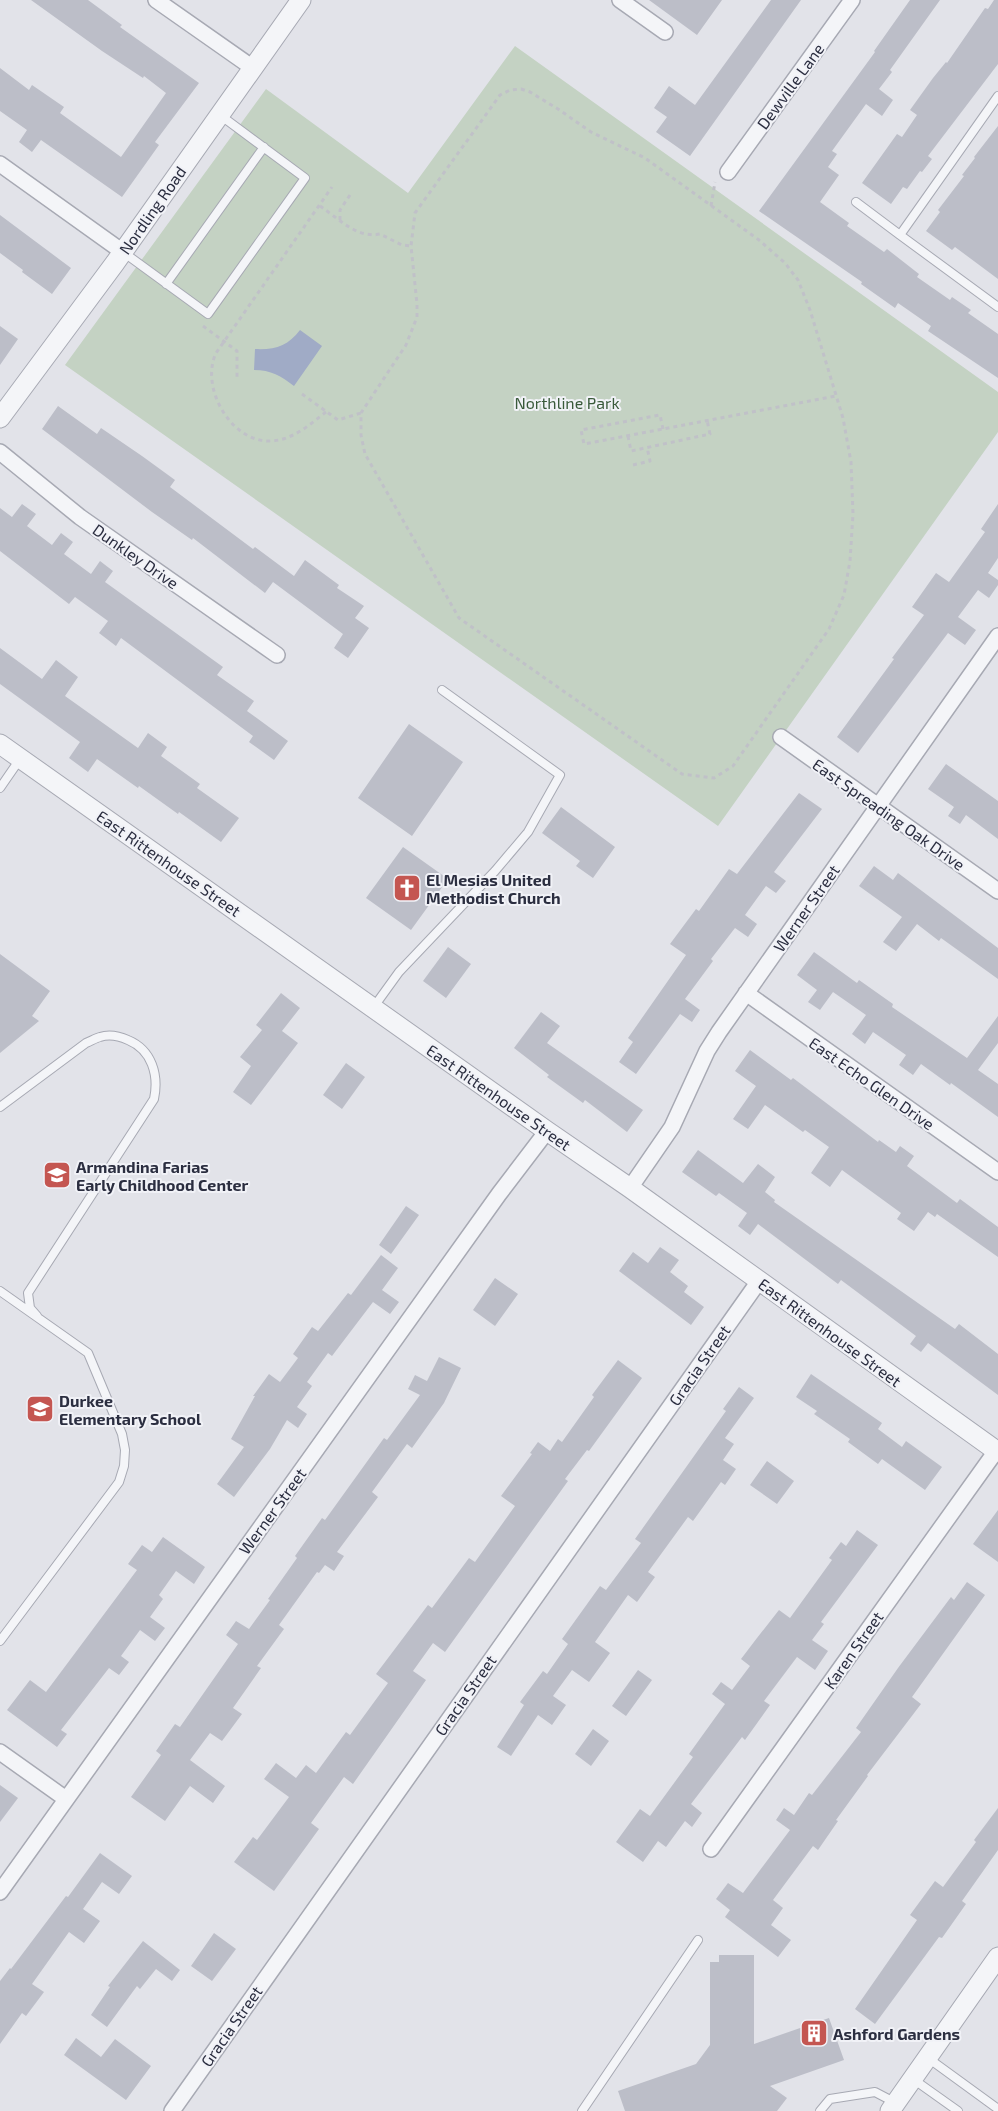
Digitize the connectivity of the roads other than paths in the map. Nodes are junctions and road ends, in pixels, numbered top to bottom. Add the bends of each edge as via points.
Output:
1 (156, 0) edge
2 (301, 0) edge
3 (620, 0) edge
4 (852, 0) edge
5 (666, 32) dead end
6 (253, 68) junction
7 (998, 96) edge
8 (220, 115) junction
9 (264, 147) junction
10 (0, 164) edge
11 (728, 172) road end
12 (856, 202) dead end
13 (900, 235) junction
14 (123, 252) junction
15 (166, 284) junction
16 (998, 306) edge
17 (0, 418) edge
18 (0, 452) edge
19 (998, 636) edge
20 (277, 655) dead end
21 (442, 690) dead end
22 (781, 737) dead end
23 (0, 744) edge
24 (21, 758) junction
25 (0, 788) edge
26 (878, 806) junction
27 (998, 891) edge
28 (746, 993) junction
29 (373, 1008) junction
30 (0, 1107) edge
31 (547, 1132) junction
32 (998, 1172) edge
33 (630, 1188) junction
34 (759, 1280) junction
35 (0, 1291) edge
36 (37, 1316) junction
37 (997, 1452) edge
38 (0, 1641) edge
39 (0, 1752) edge
40 (66, 1799) junction
41 (711, 1849) dead end
42 (0, 1892) edge
43 (698, 1940) dead end
44 (998, 1957) edge
45 (928, 2058) junction
46 (913, 2079) junction
47 (893, 2107) edge
48 (998, 2108) edge
49 (172, 2111) edge
50 (582, 2111) edge
51 (820, 2111) edge
52 (958, 2111) edge

1 - 6 street
2 - 6 street, Nordling Road
3 - 5 street
4 - 11 street, Dewville Lane
6 - 8 street, Nordling Road
7 - 13 lane
8 - 9 lane
8 - 14 street, Nordling Road
9 - 15 lane
9 - 15 lane via 305,178 208,314
10 - 14 street
12 - 13 lane
13 - 16 lane
14 - 15 lane
14 - 17 street, Nordling Road
18 - 20 street, Dunkley Drive via 80,517
19 - 26 street, Werner Street
21 - 29 lane via 560,775 528,832 400,972
22 - 26 street, East Spreading Oak Drive
23 - 24 street, East Rittenhouse Street
24 - 25 lane
24 - 29 street, East Rittenhouse Street
26 - 27 street, East Spreading Oak Drive
26 - 28 street, Werner Street
28 - 32 street, East Echo Glen Drive
28 - 33 street, Werner Street via 707,1051 672,1127
29 - 31 street, East Rittenhouse Street
30 - 36 lane via 86,1043 101,1036 122,1038 137,1045 149,1057 156,1077 154,1099 28,1292 30,1308
31 - 33 street, East Rittenhouse Street
31 - 40 street, Werner Street
33 - 34 street, East Rittenhouse Street
34 - 37 street, East Rittenhouse Street
34 - 49 street, Gracia Street
35 - 36 lane
36 - 38 lane via 88,1353 122,1434 124,1466 119,1482
37 - 41 street, Karen Street
39 - 40 street
40 - 42 street, Werner Street
43 - 50 lane
44 - 45 street
45 - 46 street
45 - 48 lane
46 - 47 street
46 - 52 lane
47 - 51 lane via 875,2092 830,2099

